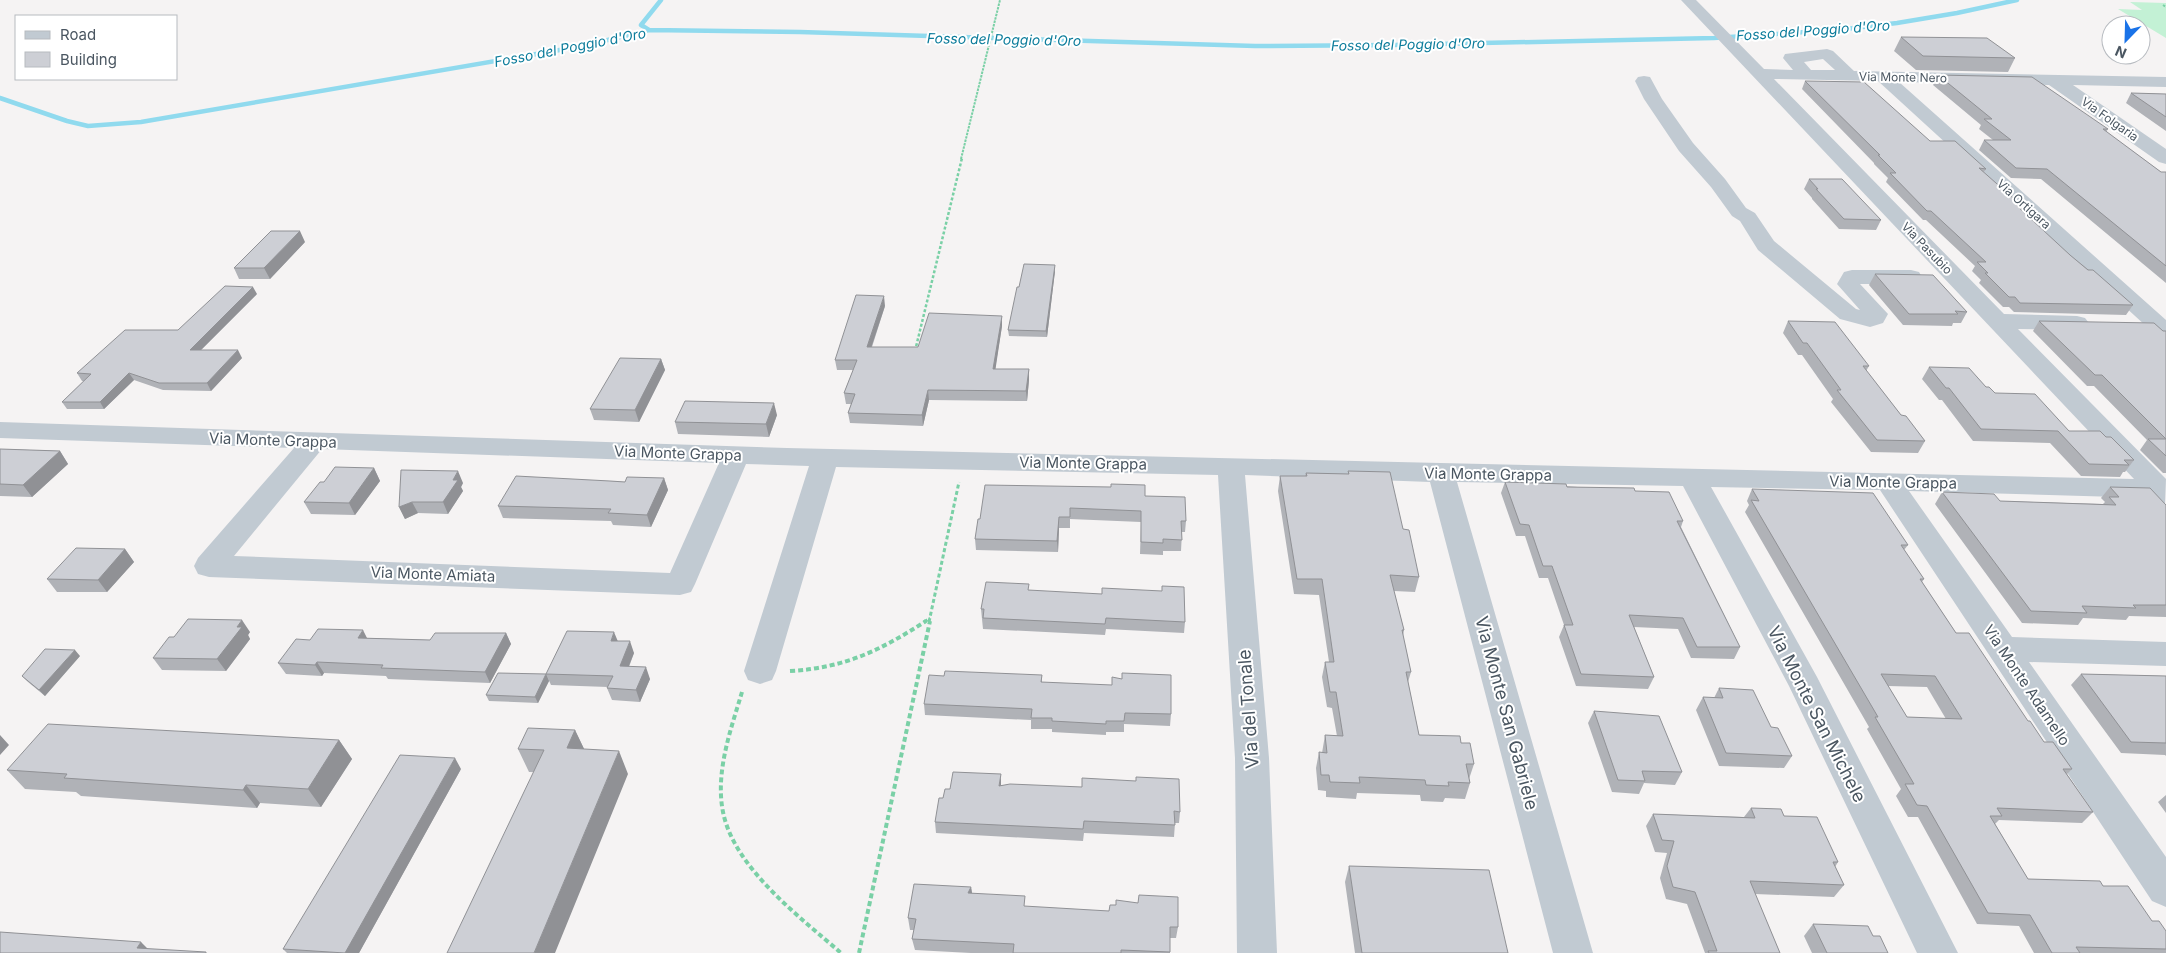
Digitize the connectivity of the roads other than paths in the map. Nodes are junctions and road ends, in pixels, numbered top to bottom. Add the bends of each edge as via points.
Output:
1 (1688, 0) edge
2 (1759, 74) junction
3 (1808, 75) junction
4 (1850, 76) junction
5 (1882, 76) junction
6 (2055, 80) junction
7 (1644, 81) dead end
8 (2166, 82) edge
9 (2166, 158) edge
10 (1956, 278) junction
11 (1996, 321) junction
12 (2097, 323) edge
13 (2126, 324) edge
14 (2163, 327) edge
15 (0, 430) edge
16 (315, 441) junction
17 (736, 456) junction
18 (825, 458) junction
19 (1231, 466) junction
20 (1441, 473) junction
21 (1692, 477) junction
22 (1888, 481) junction
23 (2164, 491) edge
24 (2002, 649) junction
25 (2166, 654) edge
26 (760, 671) road end
27 (2166, 889) edge
28 (1257, 953) edge
29 (1573, 953) edge
30 (1938, 953) edge

1 - 2 street, Via Pasubio
2 - 3 street, Via Monte Nero
2 - 10 street, Via Pasubio
3 - 4 street, Via Monte Nero
3 - 4 street via 1791,58 1827,54
4 - 5 street, Via Monte Nero
5 - 6 street, Via Monte Nero
5 - 14 street, Via Ortigara
6 - 8 street, Via Monte Nero
6 - 9 street, Via Folgaria
7 - 10 street via 1686,147 1718,182 1739,212 1748,217 1766,245 1848,314 1870,320 1876,314 1848,284 1852,277
10 - 11 street, Via Pasubio
11 - 12 street
11 - 23 street, Via Pasubio
13 - 14 street
15 - 16 street, Via Monte Grappa
16 - 17 street, Via Monte Grappa
16 - 17 street, Via Monte Amiata via 209,566 680,584
17 - 18 street, Via Monte Grappa
18 - 19 street, Via Monte Grappa
18 - 26 street
19 - 20 street, Via Monte Grappa
19 - 28 street, Via del Tonale via 1252,758
20 - 21 street, Via Monte Grappa
20 - 29 street, Via Monte San Gabriele
21 - 22 street, Via Monte Grappa
21 - 30 street, Via Monte San Michele via 1805,686
22 - 23 street, Via Monte Grappa
22 - 24 street, Via Monte Adamello
24 - 25 street
24 - 27 street, Via Monte Adamello

